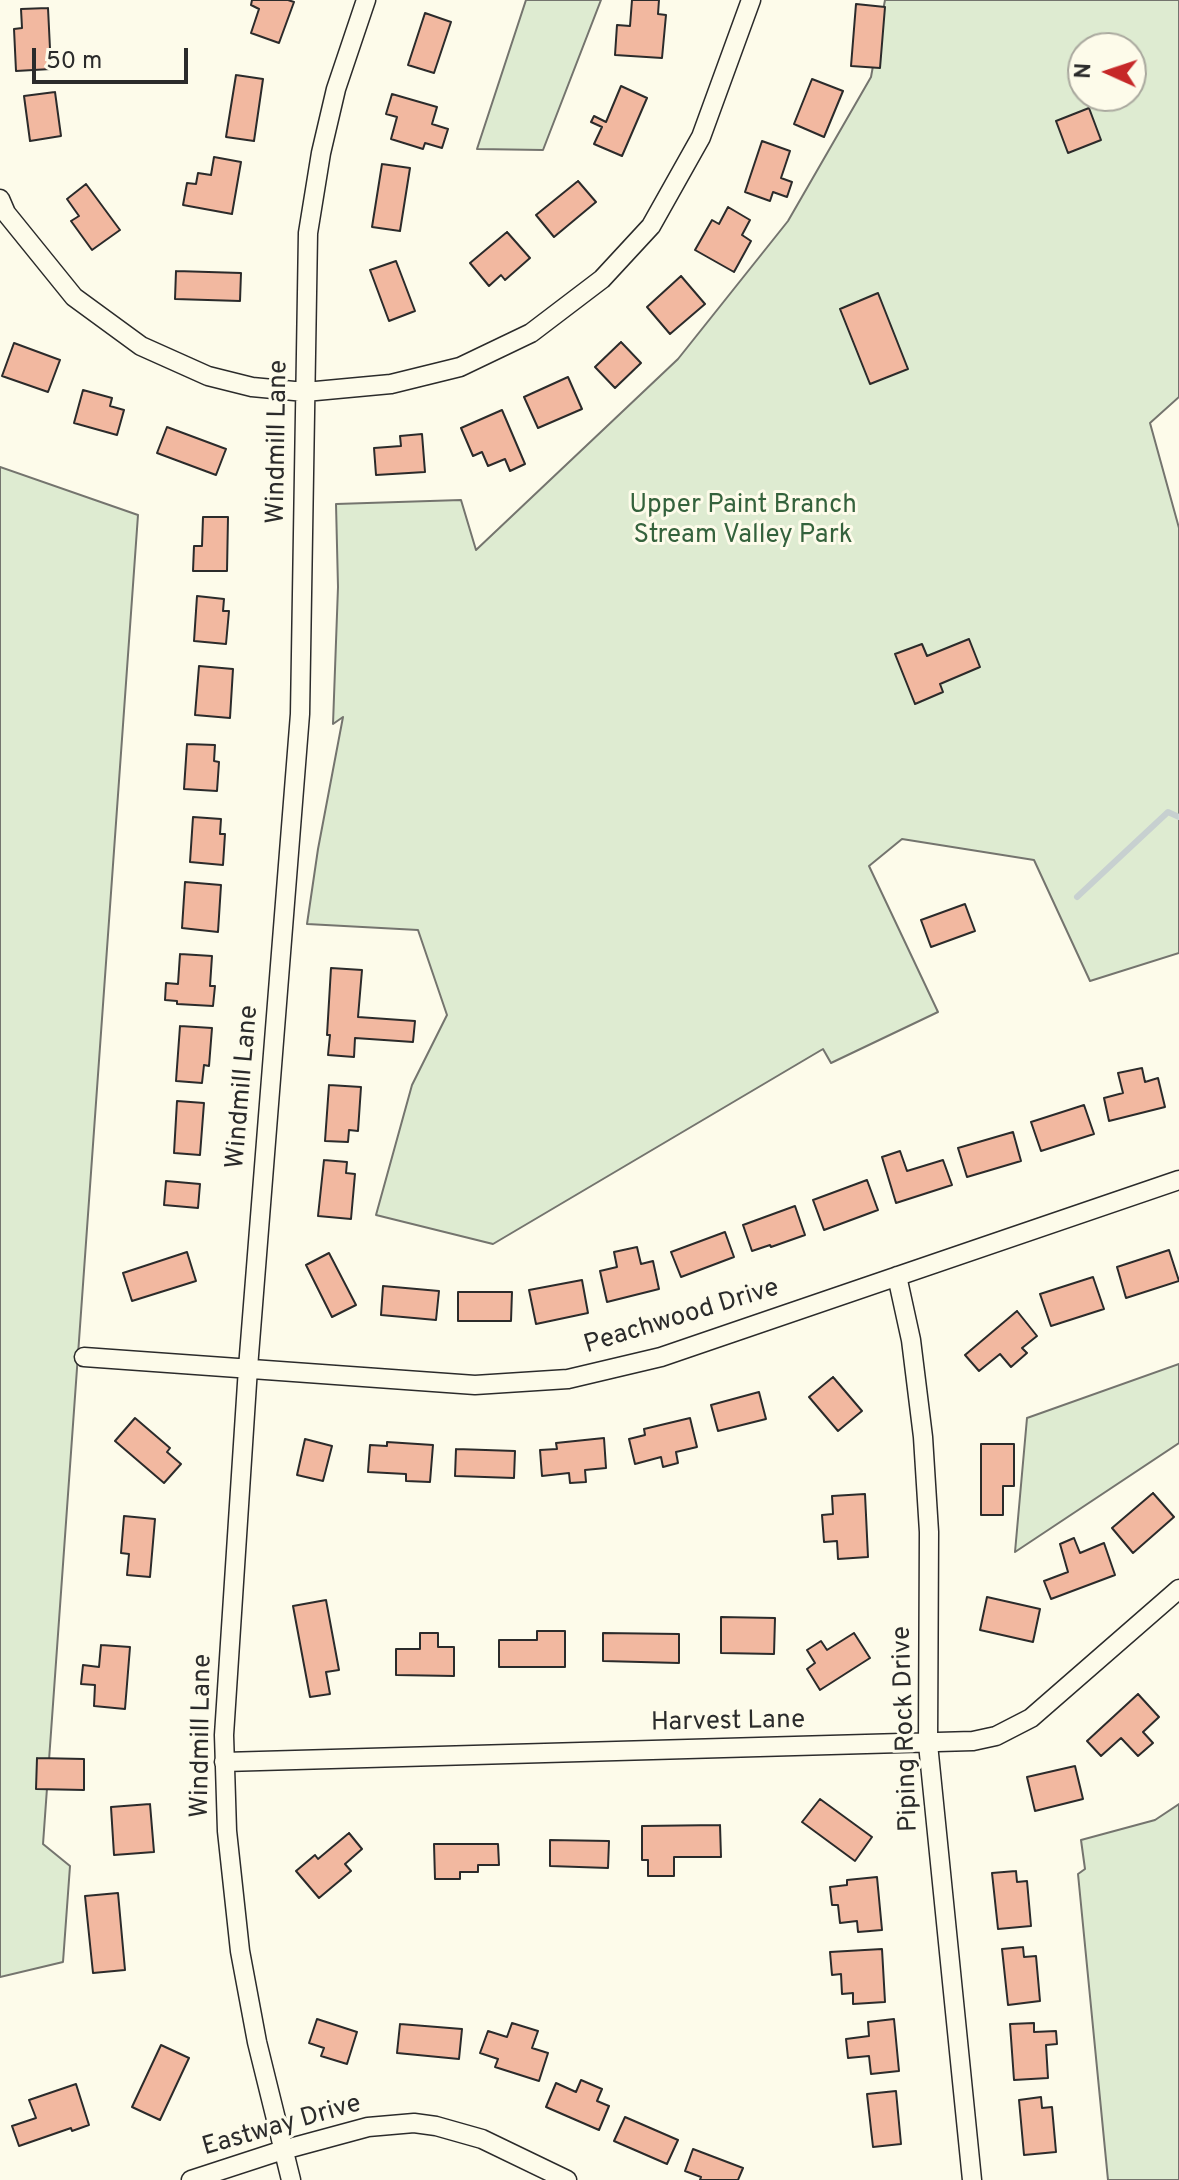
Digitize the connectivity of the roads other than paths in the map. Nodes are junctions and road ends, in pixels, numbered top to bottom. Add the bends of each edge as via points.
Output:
1 (366, 0) edge
2 (751, 0) edge
3 (2, 209) edge
4 (305, 392) junction
5 (1179, 1180) edge
6 (897, 1276) junction
7 (84, 1357) dead end
8 (248, 1368) junction
9 (1179, 1589) edge
10 (928, 1744) junction
11 (224, 1762) junction
12 (283, 2150) junction
13 (191, 2180) edge
14 (291, 2180) edge
15 (567, 2180) edge
16 (972, 2180) edge

1 - 4 street, Windmill Lane via 336,89 308,233
2 - 4 street via 701,137 651,226 602,279 531,333 460,367 391,384
3 - 4 street via 74,297 141,346 208,376
4 - 8 street, Windmill Lane via 300,714
5 - 6 street, Peachwood Drive
6 - 8 street, Peachwood Drive via 661,1357 568,1379 475,1385
6 - 10 street, Piping Rock Drive via 911,1340 927,1488
7 - 8 street, Peachwood Drive
8 - 11 street, Windmill Lane
9 - 10 street, Harvest Lane via 1031,1718 996,1736
10 - 11 street, Harvest Lane
10 - 16 street, Piping Rock Drive
11 - 12 street, Windmill Lane via 240,1951
12 - 13 street, Eastway Drive
12 - 14 street, Windmill Lane
12 - 15 street, Eastway Drive via 368,2127 414,2123 482,2139

